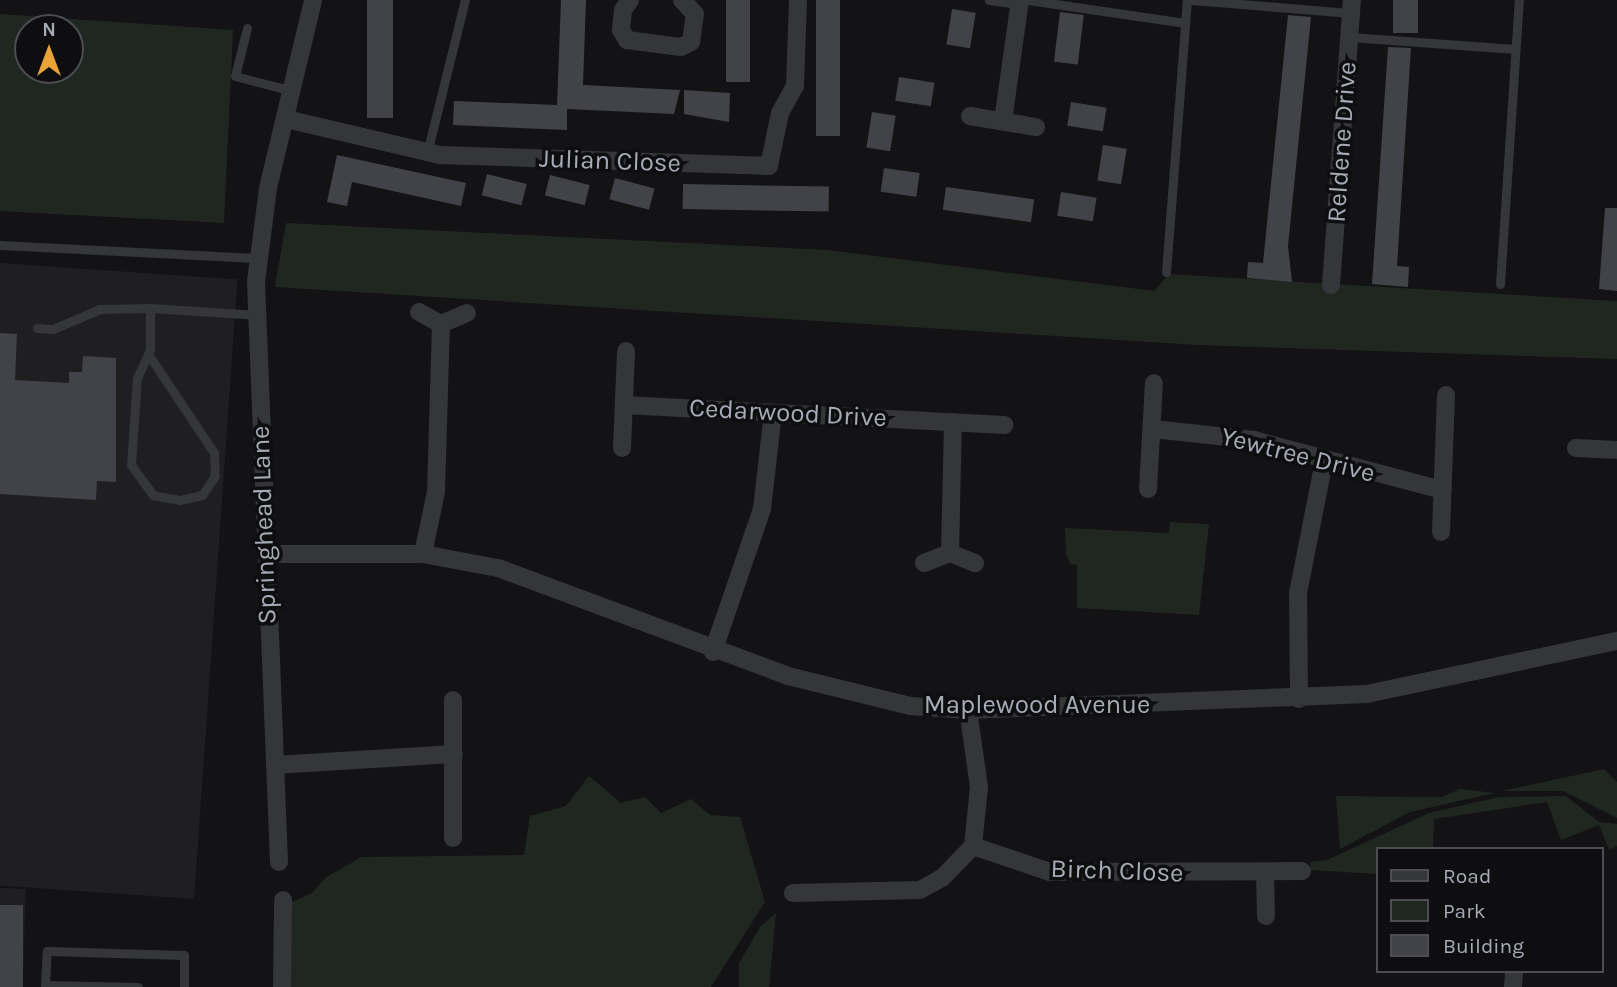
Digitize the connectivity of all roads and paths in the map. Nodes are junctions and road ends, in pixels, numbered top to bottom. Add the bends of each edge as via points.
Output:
1 (313, 0) edge
2 (466, 0) edge
3 (630, 0) edge
4 (682, 0) edge
5 (798, 0) edge
6 (989, 0) edge
7 (1187, 0) edge
8 (1192, 0) edge
9 (1519, 0) edge
10 (1023, 1) edge
11 (1352, 7) edge
12 (1185, 23) junction
13 (247, 28) dead end
14 (1350, 37) junction
15 (1515, 49) junction
16 (292, 91) junction
17 (970, 116) dead end
18 (286, 119) junction
19 (1003, 121) junction
20 (1036, 127) dead end
21 (427, 153) junction
22 (0, 245) edge
23 (258, 258) junction
24 (1166, 272) dead end
25 (1331, 285) dead end
26 (1500, 285) dead end
27 (150, 308) junction
28 (419, 312) dead end
29 (467, 313) dead end
30 (257, 315) junction
31 (441, 324) junction
32 (37, 328) dead end
33 (626, 351) dead end
34 (148, 354) junction
35 (1154, 383) dead end
36 (1446, 395) dead end
37 (624, 405) junction
38 (773, 412) junction
39 (953, 422) junction
40 (1004, 425) dead end
41 (1153, 429) junction
42 (622, 448) dead end
43 (1576, 448) dead end
44 (1617, 450) edge
45 (1324, 462) junction
46 (1148, 489) dead end
47 (1442, 490) junction
48 (1441, 532) dead end
49 (266, 554) junction
50 (423, 554) junction
51 (950, 554) junction
52 (924, 563) dead end
53 (975, 563) dead end
54 (1617, 641) edge
55 (713, 652) junction
56 (1299, 699) junction
57 (453, 700) dead end
58 (968, 710) junction
59 (454, 754) junction
60 (275, 765) junction
61 (453, 838) dead end
62 (973, 845) junction
63 (279, 862) dead end
64 (1302, 871) dead end
65 (1265, 873) junction
66 (793, 893) dead end
67 (283, 900) dead end
68 (1266, 916) dead end
69 (138, 987) edge
70 (184, 987) edge
71 (282, 987) edge

1 - 16 street, Springhead Lane
2 - 21 lane
3 - 4 street via 623,10 621,30 627,40 681,47 691,41 695,14
5 - 21 street, Julian Close via 794,86 780,113 769,166
6 - 10 lane
7 - 12 lane
8 - 11 lane
9 - 15 lane
10 - 12 lane
10 - 19 street
11 - 14 street, Reldene Drive
12 - 24 lane
13 - 16 lane via 235,76
14 - 15 lane
14 - 25 street, Reldene Drive
15 - 26 lane
16 - 18 street, Springhead Lane
17 - 19 street
18 - 21 street, Julian Close
18 - 23 street, Springhead Lane via 268,188
19 - 20 street
22 - 23 lane
23 - 30 street, Springhead Lane
27 - 30 lane
27 - 32 lane via 100,309 53,328
27 - 34 lane
28 - 31 street
29 - 31 street
30 - 49 street, Springhead Lane
31 - 50 street via 439,456
33 - 37 street
34 - 34 lane via 136,378 131,465 153,495 180,500 202,495 215,476 214,453
35 - 41 street
36 - 47 street
37 - 38 street, Cedarwood Drive
37 - 42 street
38 - 39 street, Cedarwood Drive
38 - 55 street via 762,509
39 - 40 street, Cedarwood Drive
39 - 51 street
41 - 45 street, Yewtree Drive via 1254,440
41 - 46 street
43 - 44 street
45 - 47 street, Yewtree Drive
45 - 56 street via 1298,593
47 - 48 street
49 - 50 street, Maplewood Avenue
49 - 60 street, Springhead Lane
50 - 55 street, Maplewood Avenue via 498,568 566,589
51 - 52 street
51 - 53 street
54 - 56 street, Maplewood Avenue via 1433,684
55 - 58 street, Maplewood Avenue via 910,706
56 - 58 street, Maplewood Avenue
57 - 59 street
58 - 62 street via 979,787
59 - 60 street
59 - 61 street
60 - 63 street, Springhead Lane
62 - 65 street, Birch Close via 1049,872
62 - 66 street via 942,878 920,890
64 - 65 street, Birch Close
65 - 68 street
67 - 71 street
69 - 70 lane via 45,985 47,951 184,955

